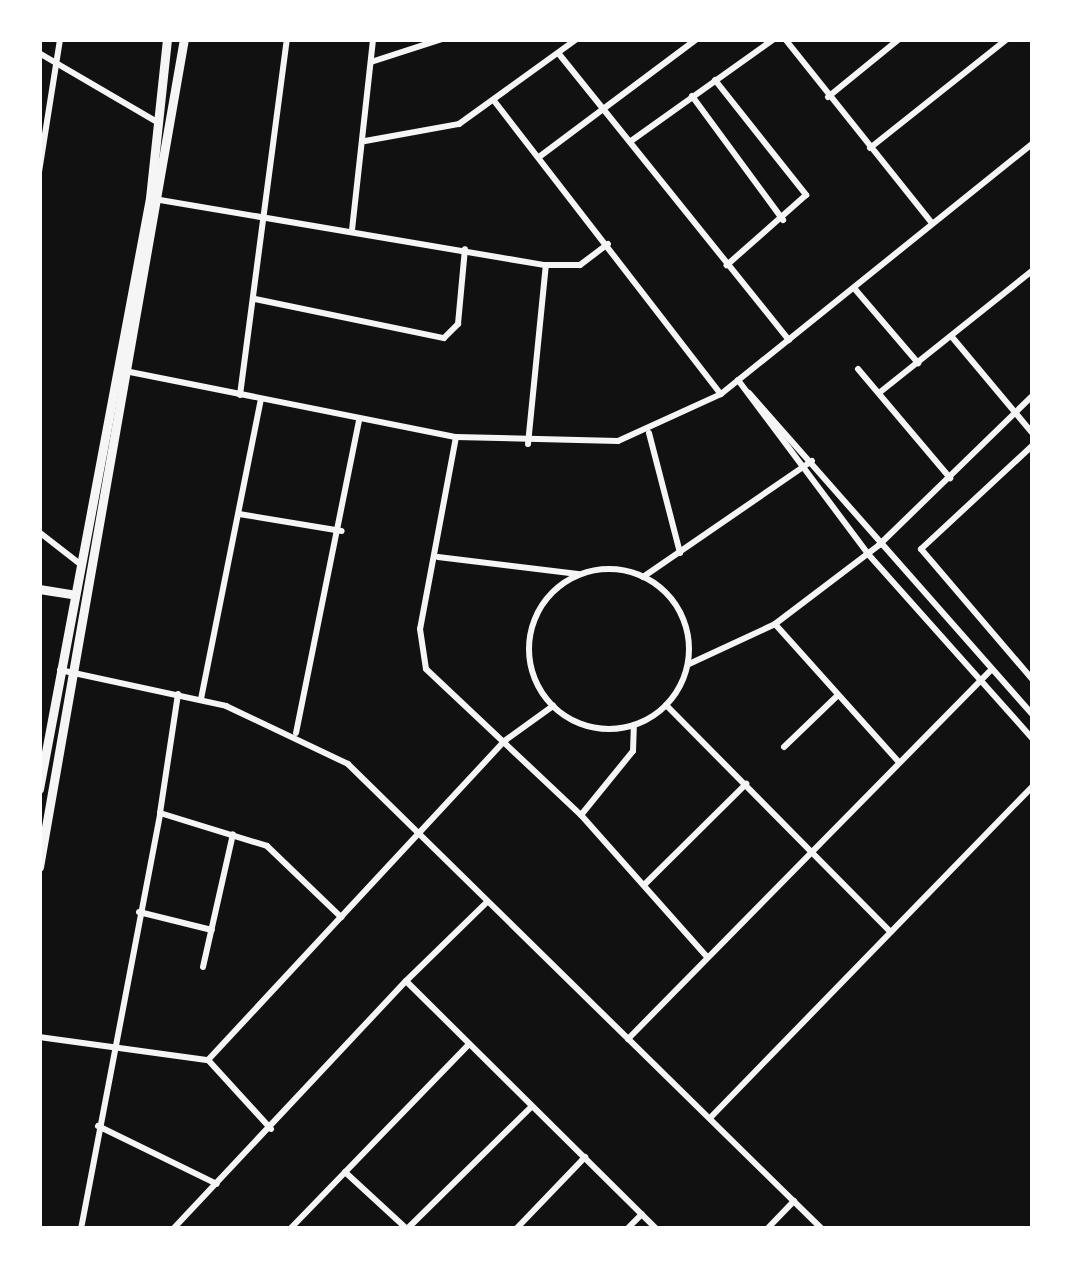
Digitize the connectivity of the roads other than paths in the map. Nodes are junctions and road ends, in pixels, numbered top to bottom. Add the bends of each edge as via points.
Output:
1 (60, 39) edge
2 (167, 39) edge
3 (184, 39) edge
4 (287, 39) edge
5 (373, 39) edge
6 (442, 39) edge
7 (577, 39) edge
8 (697, 39) edge
9 (774, 39) edge
10 (785, 39) edge
11 (898, 39) edge
12 (1006, 39) edge
13 (39, 53) edge
14 (559, 54) junction
15 (371, 62) junction
16 (58, 66) junction
17 (715, 80) junction
18 (692, 96) junction
19 (828, 97) junction
20 (495, 101) junction
21 (607, 109) junction
22 (160, 124) junction
23 (365, 141) junction
24 (631, 141) junction
25 (1033, 143) edge
26 (870, 148) junction
27 (539, 157) junction
28 (39, 172) edge
29 (150, 199) junction
30 (163, 200) junction
31 (268, 218) junction
32 (783, 220) junction
33 (931, 222) junction
34 (352, 230) junction
35 (608, 244) junction
36 (465, 249) junction
37 (546, 265) junction
38 (728, 265) junction
39 (1033, 270) edge
40 (853, 286) junction
41 (255, 299) junction
42 (952, 337) junction
43 (789, 340) junction
44 (918, 363) junction
45 (858, 369) dead end
46 (117, 370) junction
47 (130, 372) junction
48 (738, 380) junction
49 (879, 392) junction
50 (748, 393) junction
51 (721, 394) junction
52 (240, 395) junction
53 (1033, 395) edge
54 (261, 400) junction
55 (1016, 412) junction
56 (359, 421) junction
57 (649, 433) junction
58 (1033, 434) edge
59 (456, 436) junction
60 (528, 444) junction
61 (1033, 446) edge
62 (812, 461) junction
63 (801, 469) junction
64 (950, 478) junction
65 (237, 514) junction
66 (342, 531) junction
67 (39, 532) edge
68 (879, 545) junction
69 (680, 553) junction
70 (868, 554) junction
71 (438, 557) junction
72 (80, 563) junction
73 (581, 574) junction
74 (643, 577) junction
75 (39, 589) edge
76 (75, 595) junction
77 (775, 625) junction
78 (1033, 659) edge
79 (689, 664) junction
80 (1022, 668) junction
81 (60, 670) junction
82 (990, 670) junction
83 (76, 673) junction
84 (1033, 680) edge
85 (980, 681) junction
86 (178, 694) junction
87 (838, 695) junction
88 (201, 700) junction
89 (666, 705) junction
90 (553, 706) junction
91 (1033, 716) edge
92 (634, 725) junction
93 (296, 733) junction
94 (1033, 739) edge
95 (503, 742) junction
96 (784, 747) dead end
97 (899, 762) junction
98 (746, 784) junction
99 (1033, 786) edge
100 (39, 790) edge
101 (160, 813) junction
102 (581, 815) junction
103 (418, 832) junction
104 (233, 834) junction
105 (813, 852) junction
106 (39, 867) edge
107 (644, 886) junction
108 (487, 902) junction
109 (139, 912) junction
110 (341, 917) junction
111 (212, 930) junction
112 (889, 930) junction
113 (707, 957) junction
114 (203, 967) dead end
115 (406, 981) junction
116 (39, 1037) edge
117 (628, 1040) junction
118 (469, 1044) junction
119 (112, 1045) junction
120 (208, 1060) junction
121 (532, 1106) junction
122 (711, 1117) junction
123 (98, 1126) junction
124 (271, 1129) junction
125 (585, 1157) junction
126 (345, 1172) junction
127 (217, 1184) junction
128 (794, 1201) junction
129 (641, 1214) junction
130 (81, 1229) edge
131 (173, 1229) edge
132 (290, 1229) edge
133 (407, 1229) edge
134 (516, 1229) edge
135 (627, 1229) edge
136 (657, 1229) edge
137 (767, 1229) edge
138 (822, 1229) edge

1 - 16 street
2 - 22 street
3 - 30 street
4 - 31 street
5 - 15 street
6 - 15 street
7 - 14 street
8 - 21 street
9 - 17 street
10 - 19 street
11 - 19 street
12 - 26 street
13 - 16 street
14 - 20 street
14 - 21 street
15 - 23 street
16 - 22 street
16 - 28 street
17 - 18 street
17 - 32 street via 805,189
18 - 24 street
18 - 32 street
19 - 26 street
20 - 23 street via 444,130
20 - 27 street
21 - 24 street
21 - 27 street
22 - 29 street
23 - 34 street
24 - 38 street
25 - 33 street
26 - 33 street
27 - 35 street
29 - 30 street
29 - 46 street
30 - 31 street
30 - 47 street
31 - 34 street
31 - 41 street
32 - 38 street
33 - 40 street
34 - 36 street
35 - 37 street via 580,265
35 - 51 street
36 - 37 street
36 - 41 street via 458,324 443,338
37 - 60 street
38 - 43 street
39 - 42 street
40 - 43 street
40 - 44 street
41 - 52 street
42 - 44 street
42 - 55 street
43 - 48 street
44 - 49 street
45 - 49 street
46 - 47 street
46 - 72 street
47 - 52 street
47 - 83 street
48 - 50 street
48 - 51 street
49 - 64 street
50 - 62 street
50 - 63 street
51 - 57 street
52 - 54 street
53 - 55 street
54 - 56 street
54 - 65 street
55 - 58 street
55 - 64 street
56 - 59 street
56 - 66 street
57 - 60 street
57 - 69 street
59 - 60 street
59 - 71 street
61 - 80 street via 921,549
62 - 63 street
62 - 68 street
63 - 69 street
63 - 70 street
64 - 68 street
65 - 66 street
65 - 88 street
66 - 93 street
67 - 72 street
68 - 70 street
68 - 82 street
69 - 74 street
70 - 77 street
70 - 85 street
71 - 73 street
71 - 95 street via 420,629 426,669
72 - 76 street
73 - 74 street
73 - 90 street via 550,595 530,639 533,675
74 - 79 street via 680,611
75 - 76 street
76 - 81 street
77 - 79 street
77 - 87 street
78 - 80 street
79 - 89 street
80 - 84 street
81 - 83 street
81 - 100 street
82 - 85 street
82 - 91 street
83 - 86 street
83 - 106 street
85 - 94 street
85 - 97 street
86 - 88 street
86 - 101 street
87 - 96 street
87 - 97 street
88 - 93 street
89 - 92 street
89 - 98 street
90 - 92 street via 584,725
90 - 95 street
92 - 102 street via 633,751
93 - 103 street via 348,764
95 - 102 street
95 - 103 street
97 - 105 street
98 - 105 street
98 - 107 street
99 - 112 street
101 - 104 street
101 - 109 street
102 - 107 street
103 - 108 street
103 - 110 street
104 - 110 street via 289,862
104 - 111 street
105 - 112 street
105 - 113 street
107 - 113 street
108 - 115 street
108 - 117 street
109 - 111 street
109 - 119 street
110 - 120 street
111 - 114 street
112 - 122 street
113 - 117 street
115 - 118 street
115 - 124 street
116 - 119 street
117 - 122 street
118 - 121 street
118 - 126 street
119 - 120 street
119 - 123 street
120 - 124 street
121 - 125 street
121 - 133 street
122 - 128 street
123 - 127 street
123 - 130 street
124 - 127 street
125 - 129 street
125 - 134 street
126 - 132 street
126 - 133 street
127 - 131 street
128 - 137 street
128 - 138 street
129 - 135 street
129 - 136 street

